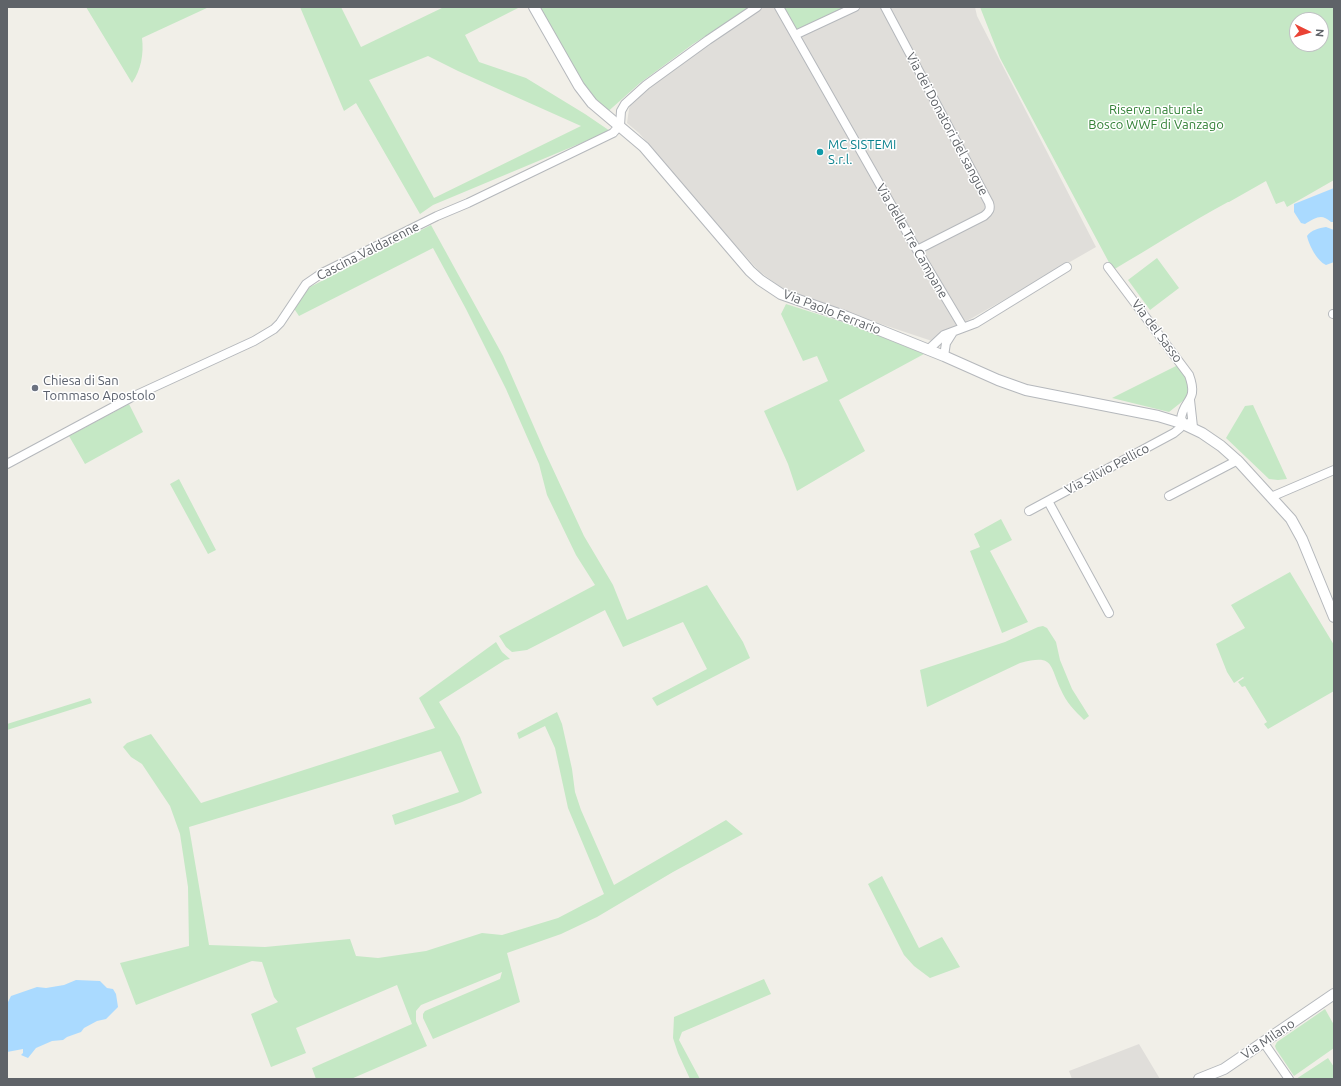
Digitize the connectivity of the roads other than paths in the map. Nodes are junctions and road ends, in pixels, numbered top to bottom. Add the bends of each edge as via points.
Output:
1 (534, 7) edge
2 (757, 7) edge
3 (780, 7) edge
4 (855, 7) edge
5 (885, 7) edge
6 (795, 34) junction
7 (620, 125) junction
8 (917, 250) junction
9 (1067, 267) dead end
10 (1108, 267) dead end
11 (963, 327) junction
12 (953, 332) junction
13 (928, 350) junction
14 (944, 356) junction
15 (1190, 400) junction
16 (1182, 412) junction
17 (1164, 417) junction
18 (1188, 425) junction
19 (1238, 460) junction
20 (7, 464) edge
21 (1334, 470) edge
22 (1169, 496) dead end
23 (1271, 497) junction
24 (1048, 501) junction
25 (1029, 511) dead end
26 (1109, 613) dead end
27 (1334, 617) edge
28 (1334, 994) edge
29 (1264, 1042) junction
30 (1199, 1079) edge
31 (1289, 1079) edge

1 - 7 street, Via Paolo Ferrario via 592,103
2 - 7 street via 646,85 625,104 621,112
3 - 6 street, Via delle Tre Campane
4 - 6 street
5 - 8 street, Via dei Donatori del sangue via 990,207 984,216
6 - 8 street, Via delle Tre Campane
7 - 13 street, Via Paolo Ferrario via 644,147 760,280 781,294
7 - 20 street, Cascina Valdarenne via 613,133 322,273 306,284 274,329 254,341 130,398
8 - 11 street, Via delle Tre Campane
9 - 11 street via 976,323
10 - 15 street, Via del Sasso via 1186,369 1193,391
11 - 12 street
12 - 13 street via 939,339
12 - 14 street via 946,343
13 - 14 street, Via Paolo Ferrario
14 - 17 street, Via Paolo Ferrario via 1026,390
15 - 16 street
15 - 18 street, Via del Sasso
16 - 17 street
16 - 18 street via 1181,419
17 - 18 street, Via Paolo Ferrario
18 - 19 street, Via Paolo Ferrario via 1222,446
18 - 24 street, Via Silvio Pellico
19 - 22 street
19 - 23 street, Via Paolo Ferrario
21 - 23 street
23 - 27 street, Via Paolo Ferrario via 1299,532
24 - 25 street, Via Silvio Pellico
24 - 26 street
28 - 29 street, Via Milano
29 - 30 street, Via Milano via 1224,1069
29 - 31 street

